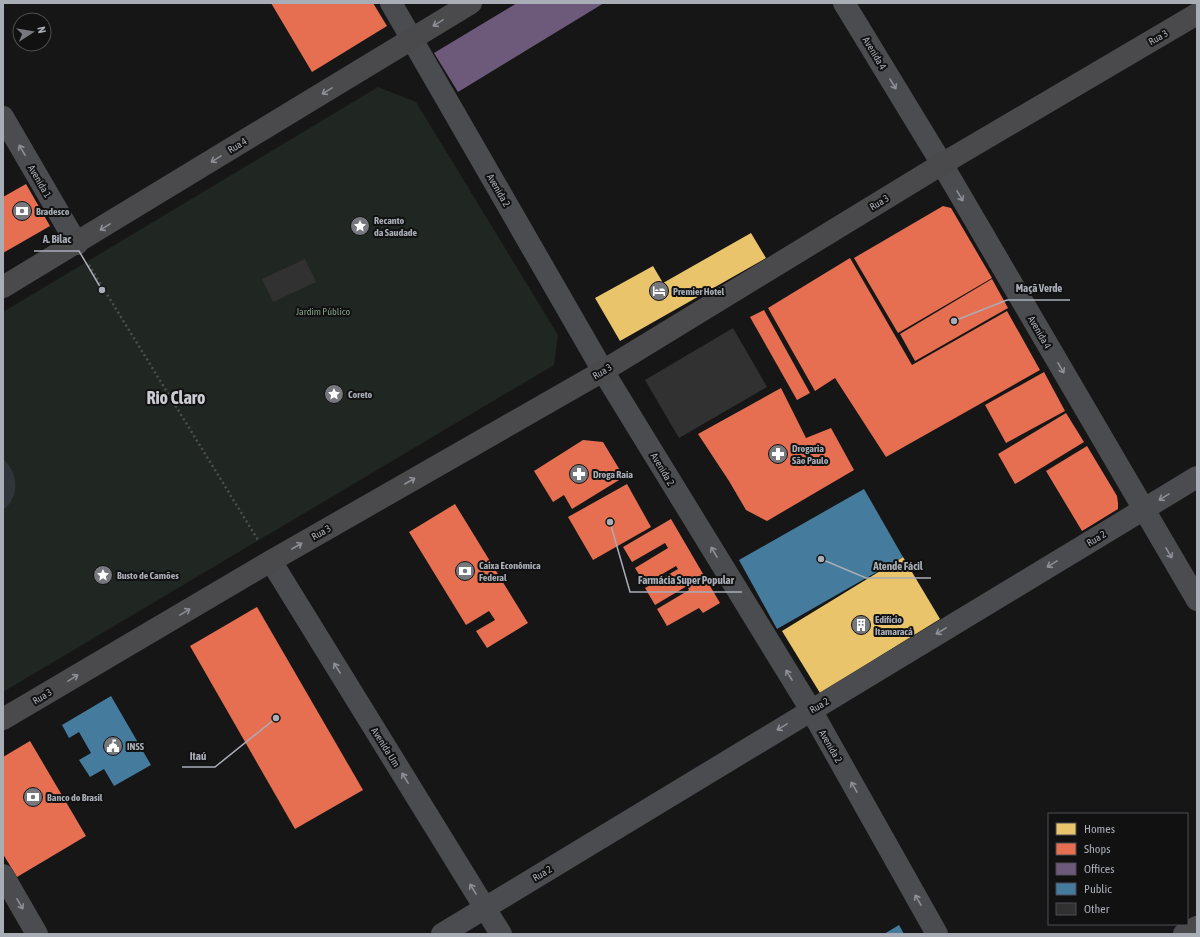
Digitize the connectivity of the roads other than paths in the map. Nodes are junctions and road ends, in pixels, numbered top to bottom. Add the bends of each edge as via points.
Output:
1 (391, 3) edge
2 (471, 3) edge
3 (844, 3) edge
4 (1197, 14) edge
5 (411, 39) junction
6 (3, 117) edge
7 (942, 164) junction
8 (77, 244) junction
9 (3, 287) edge
10 (603, 371) junction
11 (1197, 477) edge
12 (1144, 509) junction
13 (271, 561) junction
14 (1197, 600) edge
15 (810, 710) junction
16 (3, 719) edge
17 (3, 875) edge
18 (485, 908) junction
19 (1197, 927) edge
20 (37, 934) edge
21 (442, 934) edge
22 (501, 934) edge
23 (937, 934) edge
24 (1184, 934) edge

1 - 5 street, Avenida 2
2 -> 5 main road, Rua 4
3 -> 7 street, Avenida 4
4 - 7 main road, Rua 3
5 -> 8 main road, Rua 4
5 - 10 street, Avenida 2
8 -> 6 street, Avenida 1
7 - 10 main road, Rua 3
7 -> 12 street, Avenida 4
8 - 9 main road, Rua 4
13 -> 10 main road, Rua 3
15 -> 10 street, Avenida 2
11 -> 12 street, Rua 2
12 -> 14 street, Avenida 4
12 -> 15 street, Rua 2
16 -> 13 main road, Rua 3
18 -> 13 street, Avenida Um
15 -> 18 street, Rua 2
23 -> 15 street, Avenida 2
17 -> 20 street
18 - 21 street, Rua 2
18 - 22 street, Avenida Um
19 - 24 main road

